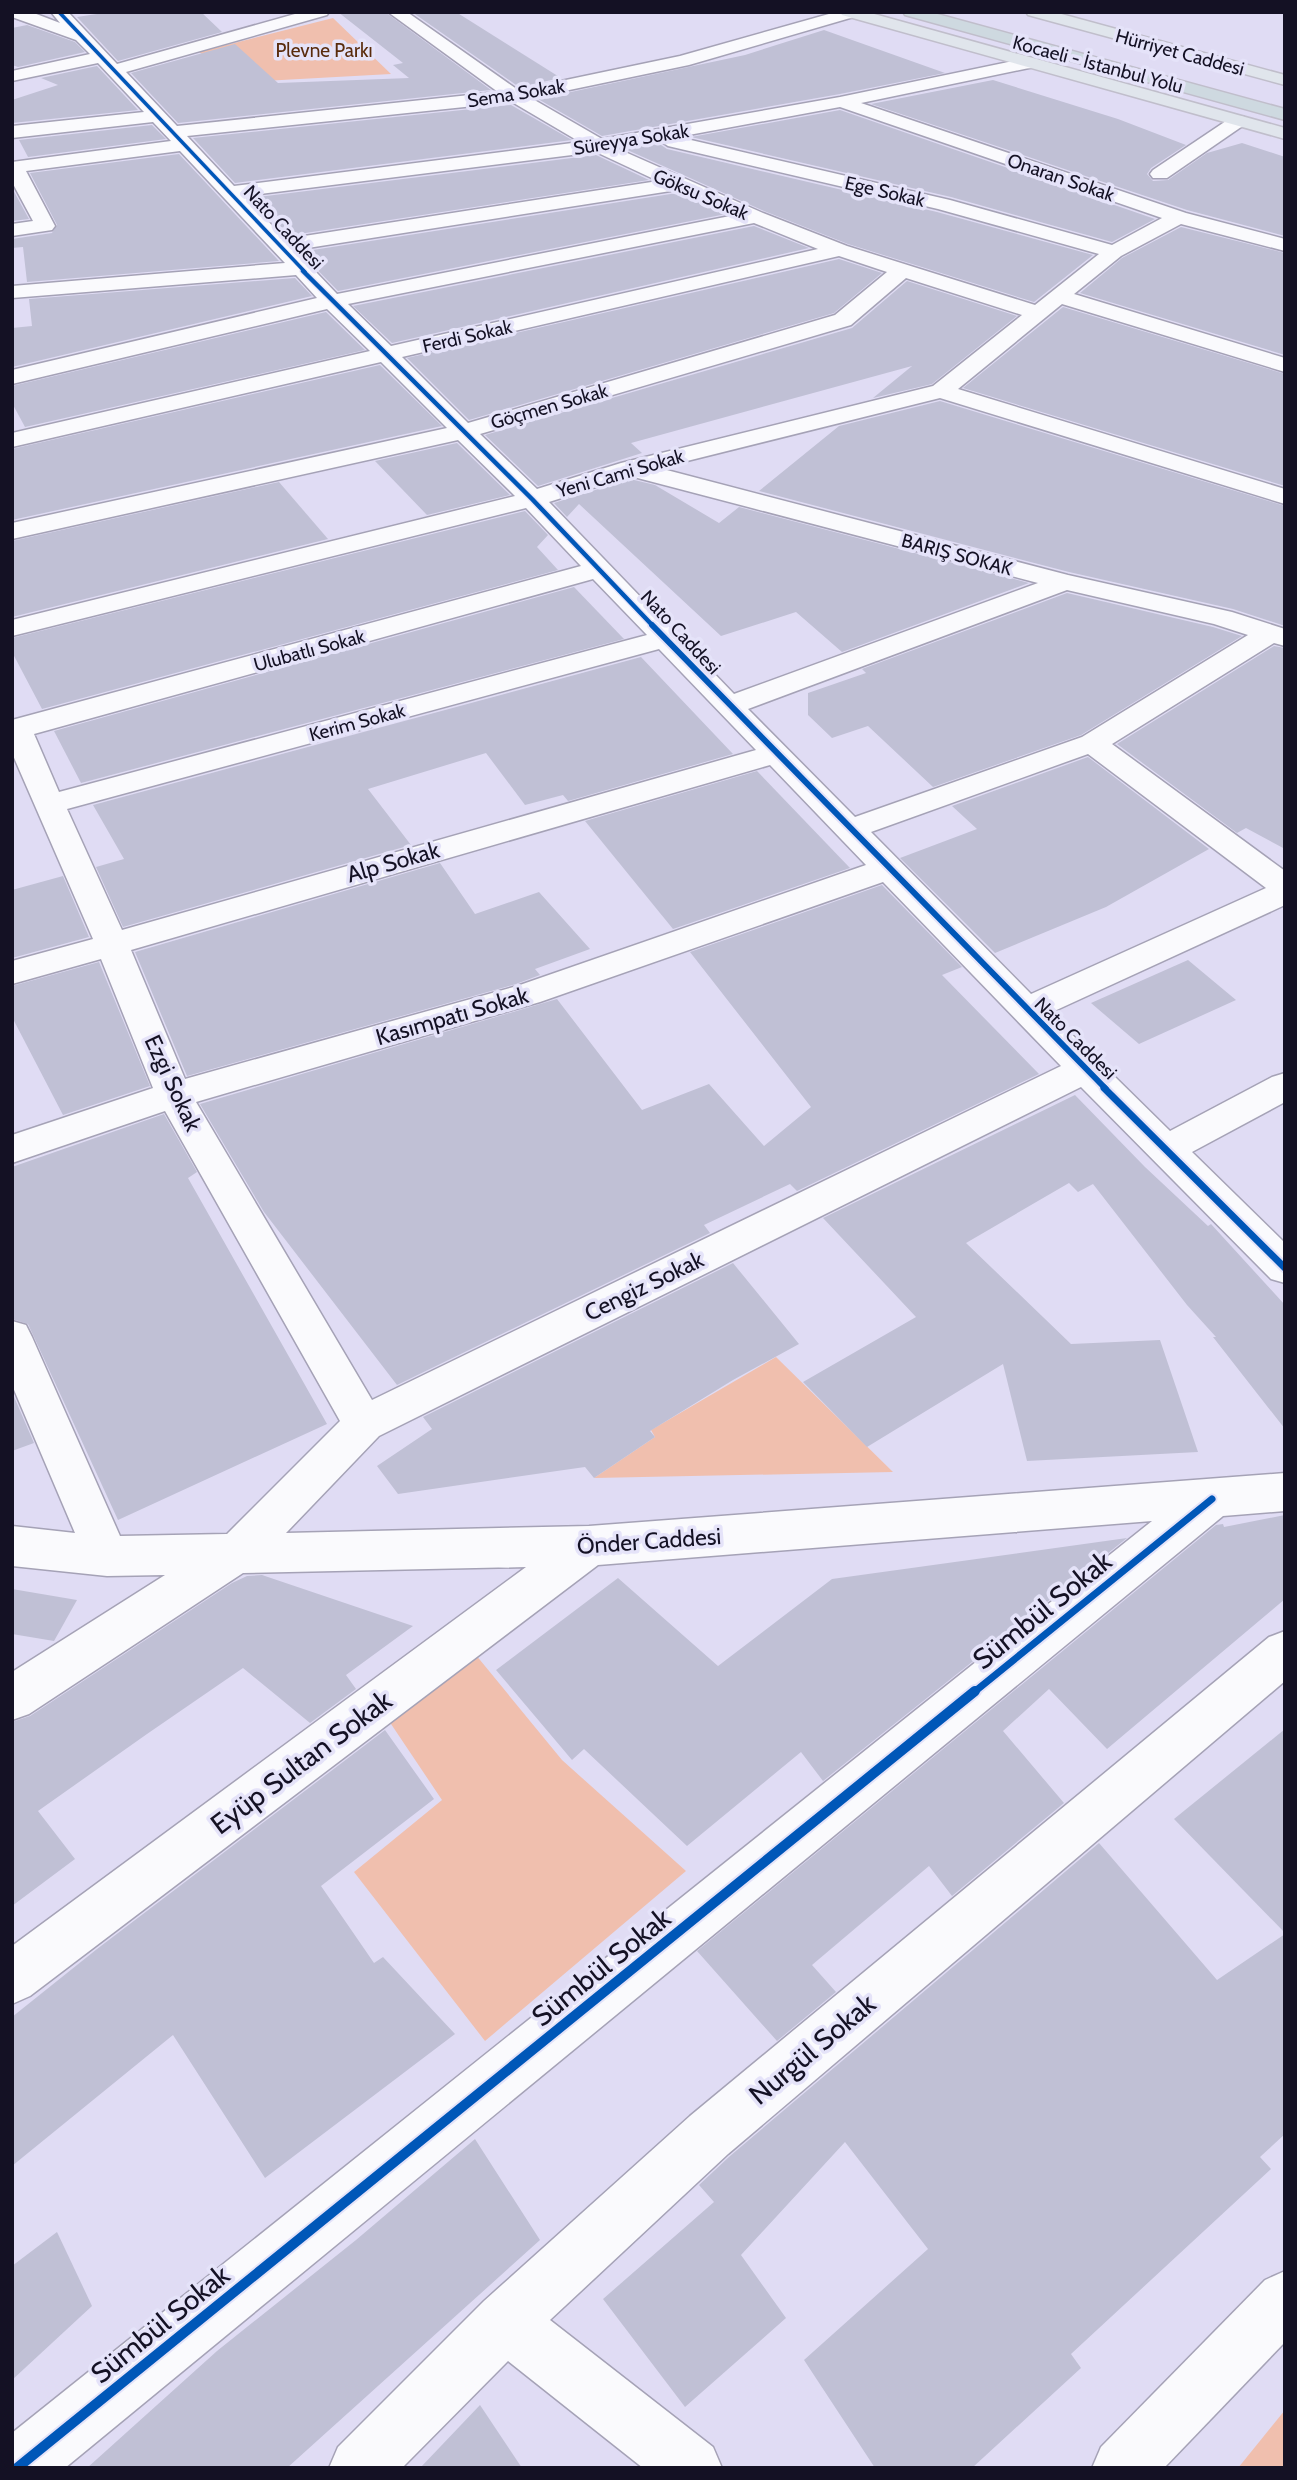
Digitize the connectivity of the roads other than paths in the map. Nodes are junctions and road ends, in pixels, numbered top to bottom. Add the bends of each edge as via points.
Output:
1 (15, 12) edge
2 (60, 12) edge
3 (321, 12) edge
4 (396, 12) edge
5 (911, 12) edge
6 (969, 12) edge
7 (1034, 12) edge
8 (850, 13) edge
9 (82, 36) junction
10 (107, 63) junction
11 (1028, 63) junction
12 (12, 76) edge
13 (1285, 80) edge
14 (515, 96) junction
15 (1285, 98) edge
16 (840, 102) junction
17 (159, 116) junction
18 (1285, 116) edge
19 (1238, 121) junction
20 (12, 132) edge
21 (1285, 134) edge
22 (654, 136) junction
23 (180, 138) junction
24 (596, 146) junction
25 (1160, 174) dead end
26 (678, 184) junction
27 (230, 192) junction
28 (756, 217) junction
29 (1179, 217) junction
30 (12, 230) edge
31 (1285, 245) edge
32 (279, 246) junction
33 (841, 250) junction
34 (1114, 252) junction
35 (301, 268) junction
36 (901, 271) junction
37 (12, 292) edge
38 (1057, 296) junction
39 (332, 301) junction
40 (1036, 312) junction
41 (386, 354) junction
42 (1285, 365) edge
43 (12, 377) edge
44 (941, 391) junction
45 (465, 431) junction
46 (12, 440) edge
47 (630, 468) junction
48 (1285, 498) edge
49 (532, 499) junction
50 (12, 531) edge
51 (600, 569) junction
52 (1065, 582) junction
53 (12, 628) edge
54 (1278, 636) edge
55 (665, 639) junction
56 (729, 706) junction
57 (15, 729) edge
58 (1092, 743) junction
59 (775, 754) junction
60 (49, 804) junction
61 (850, 830) junction
62 (888, 869) junction
63 (1285, 889) edge
64 (111, 943) junction
65 (12, 973) edge
66 (1026, 1010) junction
67 (1086, 1069) junction
68 (1285, 1086) edge
69 (174, 1095) junction
70 (12, 1149) edge
71 (1166, 1149) junction
72 (1285, 1268) edge
73 (12, 1337) edge
74 (364, 1424) junction
75 (1285, 1492) edge
76 (1212, 1499) junction
77 (12, 1546) edge
78 (589, 1546) junction
79 (238, 1552) junction
80 (107, 1556) junction
81 (1285, 1652) edge
82 (12, 1698) edge
83 (12, 1978) edge
84 (1285, 2300) edge
85 (505, 2322) junction
86 (17, 2468) edge
87 (359, 2468) edge
88 (692, 2468) edge
89 (1122, 2468) edge

1 - 9 street, Nato Caddesi
2 - 9 street, Nato Caddesi
3 - 10 street
4 - 14 street, Göksu Sokak
5 - 18 highway, Kocaeli - İstanbul Yolu
6 - 15 highway
7 - 13 main road, Hürriyet Caddesi
8 - 11 main road
8 - 14 street, Sema Sokak via 683,61
9 - 10 street, Nato Caddesi
10 - 12 street
10 - 17 street, Nato Caddesi
11 - 16 street, Süreyya Sokak
11 - 19 main road
14 - 23 street, Sema Sokak
14 - 24 street, Göksu Sokak
16 - 22 street, Süreyya Sokak
16 - 29 street, Onaran Sokak
17 - 20 street
17 - 23 street, Nato Caddesi
19 - 21 main road
19 - 25 street
22 - 24 street, Süreyya Sokak
22 - 34 street, Ege Sokak via 943,204
23 - 27 street, Nato Caddesi
23 - 30 street, Sema Sokak via 14,167 45,226
24 - 26 street, Göksu Sokak
24 - 27 street, Süreyya Sokak
26 - 28 street, Göksu Sokak
26 - 32 street
27 - 32 street, Nato Caddesi
28 - 33 street, Göksu Sokak
28 - 39 street
29 - 31 street, Onaran Sokak
29 - 34 street, Yeni Cami Sokak
32 - 35 street, Nato Caddesi
33 - 36 street, Göksu Sokak
33 - 41 street, Ferdi Sokak
34 - 38 street, Yeni Cami Sokak
35 - 37 street
35 - 39 street, Nato Caddesi
36 - 40 street, Göksu Sokak
36 - 45 street, Göçmen Sokak via 843,320
38 - 40 street, Yeni Cami Sokak
38 - 42 street
39 - 41 street, Nato Caddesi
39 - 43 street
40 - 44 street, Yeni Cami Sokak
41 - 45 street, Nato Caddesi
41 - 46 street, Ferdi Sokak
44 - 47 street, Yeni Cami Sokak
44 - 48 street
45 - 49 street, Nato Caddesi
45 - 50 street, Göçmen Sokak
47 - 49 street, Yeni Cami Sokak
47 - 52 street, BARIŞ SOKAK
49 - 51 street, Nato Caddesi
49 - 53 street, Yeni Cami Sokak
51 - 55 street, Nato Caddesi
51 - 57 street, Ulubatlı Sokak
52 - 54 street, BARIŞ SOKAK via 1222,618
52 - 56 street
54 - 58 street
55 - 56 street, Nato Caddesi
55 - 60 street, Kerim Sokak
56 - 59 street, Nato Caddesi
57 - 60 street, Ezgi Sokak
58 - 61 street
58 - 63 street
59 - 61 street, Nato Caddesi
59 - 64 street, Alp Sokak
60 - 64 street, Ezgi Sokak
61 - 62 street, Nato Caddesi
62 - 66 street, Nato Caddesi
62 - 69 street, Kasımpatı Sokak via 528,994
63 - 66 street
64 - 65 street, Alp Sokak
64 - 69 street, Ezgi Sokak
66 - 67 street, Nato Caddesi
67 - 71 street, Nato Caddesi
67 - 74 street, Cengiz Sokak
68 - 71 street
69 - 70 street, Kasımpatı Sokak
69 - 74 street, Ezgi Sokak
71 - 72 street, Nato Caddesi
73 - 80 street
74 - 79 street, Cengiz Sokak
75 - 76 street, Önder Caddesi
76 - 78 street, Önder Caddesi
76 - 86 street, Sümbül Sokak
77 - 80 street, Önder Caddesi
78 - 79 street, Önder Caddesi
78 - 83 street, Eyüp Sultan Sokak
79 - 80 street, Önder Caddesi
79 - 82 street, Cengiz Sokak
81 - 85 street, Nurgül Sokak via 709,2135
84 - 89 street
85 - 87 street, Nurgül Sokak
85 - 88 street

